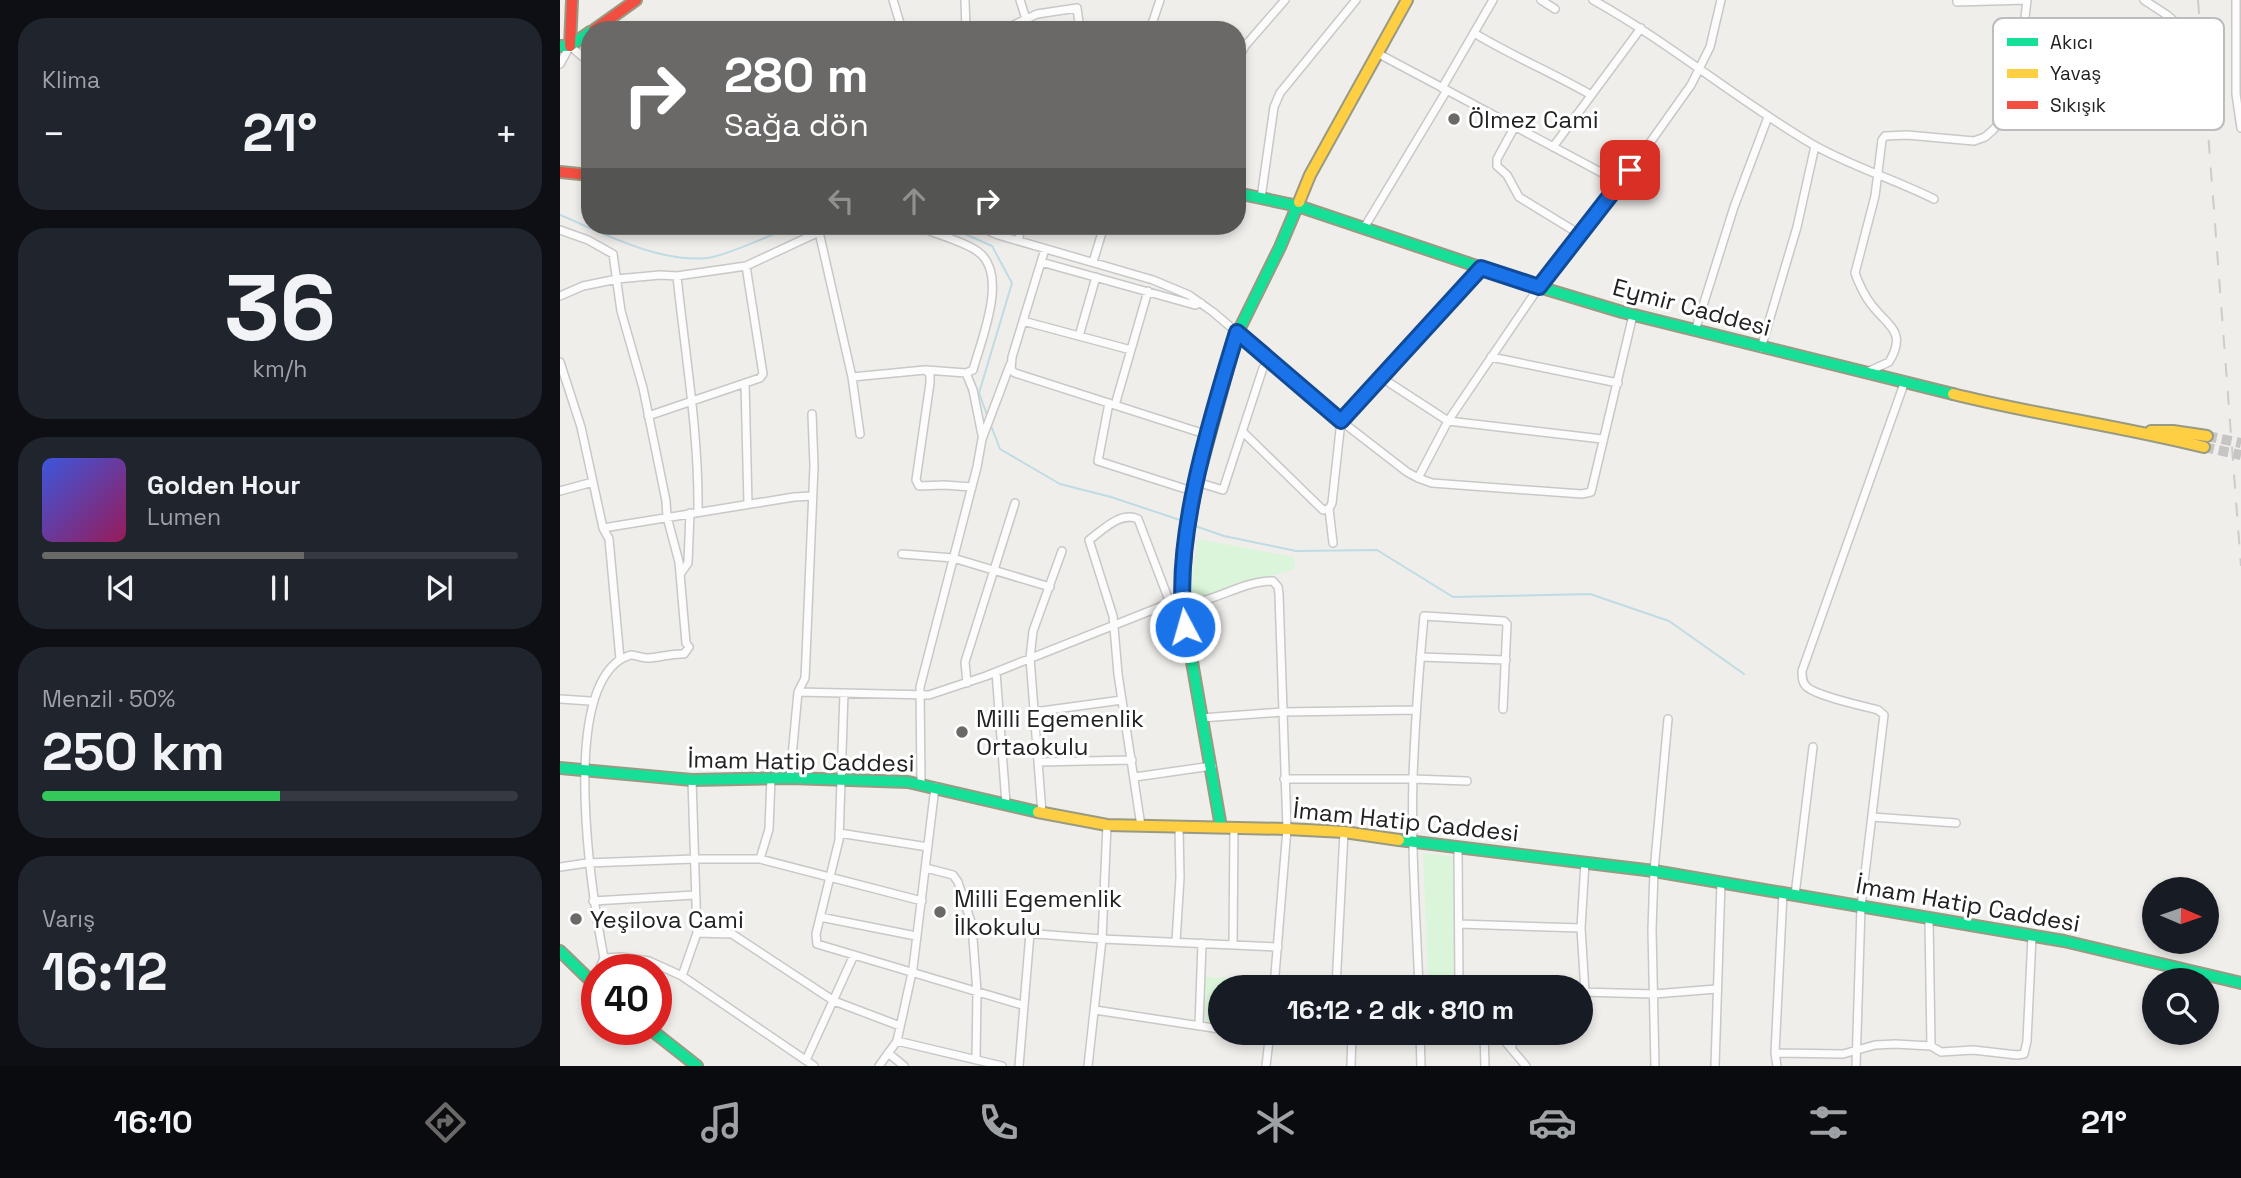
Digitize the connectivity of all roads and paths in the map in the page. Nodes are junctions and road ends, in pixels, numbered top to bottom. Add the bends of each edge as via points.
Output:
1 (572, 0) edge
2 (893, 0) edge
3 (965, 0) edge
4 (1020, 0) edge
5 (1160, 0) edge
6 (1285, 0) edge
7 (1356, 0) edge
8 (1407, 0) edge
9 (1493, 0) edge
10 (1541, 0) edge
11 (1593, 0) edge
12 (1721, 0) edge
13 (1957, 0) edge
14 (2027, 0) edge
15 (2144, 0) edge
16 (2159, 0) edge
17 (2236, 0) edge
18 (630, 2) edge
19 (1555, 9) dead end
20 (2160, 10) junction
21 (2025, 18) edge
22 (2170, 18) edge
23 (1026, 19) junction
24 (605, 21) edge
25 (899, 21) edge
26 (966, 21) edge
27 (1022, 21) edge
28 (1079, 21) edge
29 (1153, 21) edge
30 (1641, 28) junction
31 (1474, 33) junction
32 (581, 37) edge
33 (1246, 45) edge
34 (565, 46) edge
35 (1379, 54) junction
36 (581, 57) edge
37 (560, 64) edge
38 (1700, 69) junction
39 (1444, 89) junction
40 (1591, 95) junction
41 (1768, 117) junction
42 (1515, 126) junction
43 (2241, 128) edge
44 (1993, 129) edge
45 (1815, 146) junction
46 (1553, 147) junction
47 (560, 172) edge
48 (581, 174) edge
49 (1878, 175) junction
50 (1621, 183) junction
51 (1246, 195) edge
52 (1261, 198) junction
53 (1934, 199) dead end
54 (1298, 206) junction
55 (1364, 228) junction
56 (560, 230) edge
57 (1581, 234) junction
58 (812, 235) edge
59 (820, 235) edge
60 (937, 235) edge
61 (1004, 235) edge
62 (1019, 235) edge
63 (1101, 235) edge
64 (1019, 240) junction
65 (1045, 249) junction
66 (1041, 262) junction
67 (1093, 262) junction
68 (746, 265) junction
69 (1481, 268) junction
70 (677, 276) junction
71 (1096, 276) junction
72 (617, 279) junction
73 (1539, 287) junction
74 (1148, 291) junction
75 (560, 296) edge
76 (1201, 303) junction
77 (1633, 315) junction
78 (1023, 321) junction
79 (1695, 331) junction
80 (1237, 332) junction
81 (1079, 336) junction
82 (1761, 348) junction
83 (1131, 350) junction
84 (1491, 357) junction
85 (560, 362) edge
86 (1010, 365) junction
87 (1263, 368) dead end
88 (925, 370) junction
89 (1867, 372) junction
90 (966, 373) junction
91 (852, 377) junction
92 (1382, 378) junction
93 (1906, 380) junction
94 (745, 383) junction
95 (1618, 383) junction
96 (691, 403) junction
97 (1112, 404) junction
98 (812, 414) dead end
99 (648, 416) junction
100 (1341, 421) junction
101 (1448, 421) junction
102 (1244, 432) junction
103 (860, 434) dead end
104 (1209, 435) junction
105 (982, 439) junction
106 (1602, 439) junction
107 (2206, 442) tunnel mouth
108 (1418, 478) junction
109 (593, 482) junction
110 (972, 487) junction
111 (1196, 487) junction
112 (560, 491) edge
113 (812, 496) junction
114 (1015, 503) dead end
115 (748, 504) junction
116 (1328, 509) junction
117 (694, 513) junction
118 (667, 517) junction
119 (603, 528) junction
120 (1333, 543) dead end
121 (1062, 551) dead end
122 (902, 554) dead end
123 (953, 558) junction
124 (994, 571) junction
125 (681, 574) junction
126 (1050, 587) junction
127 (1176, 604) junction
128 (1114, 624) junction
129 (1420, 657) junction
130 (1030, 658) junction
131 (620, 659) junction
132 (1506, 660) junction
133 (996, 672) junction
134 (967, 683) junction
135 (798, 692) junction
136 (844, 693) junction
137 (920, 697) junction
138 (560, 699) edge
139 (1122, 700) junction
140 (590, 701) junction
141 (1503, 709) dead end
142 (1415, 710) junction
143 (1034, 712) junction
144 (1282, 712) junction
145 (1202, 718) junction
146 (1668, 719) dead end
147 (1814, 747) dead end
148 (1132, 760) junction
149 (1038, 762) junction
150 (1212, 766) junction
151 (560, 768) edge
152 (582, 769) junction
153 (1135, 776) junction
154 (771, 778) junction
155 (790, 778) junction
156 (1284, 779) junction
157 (1413, 779) junction
158 (692, 780) junction
159 (843, 780) junction
160 (1467, 781) dead end
161 (921, 783) junction
162 (934, 787) junction
163 (1006, 803) junction
164 (1042, 813) junction
165 (1872, 817) junction
166 (1956, 823) dead end
167 (1107, 825) junction
168 (1141, 826) junction
169 (1180, 827) junction
170 (1221, 827) junction
171 (1234, 828) junction
172 (1287, 829) junction
173 (1344, 832) junction
174 (839, 833) junction
175 (1413, 841) junction
176 (928, 847) junction
177 (1458, 848) junction
178 (694, 859) junction
179 (760, 859) junction
180 (1585, 862) junction
181 (587, 863) junction
182 (560, 867) edge
183 (926, 867) junction
184 (1654, 871) junction
185 (831, 878) junction
186 (1721, 882) junction
187 (1789, 894) junction
188 (695, 895) junction
189 (593, 901) junction
190 (922, 901) junction
191 (1861, 907) junction
192 (820, 917) junction
193 (1929, 919) junction
194 (1459, 924) junction
195 (972, 925) junction
196 (1581, 928) junction
197 (696, 933) junction
198 (1030, 933) junction
199 (916, 936) junction
200 (2032, 936) junction
201 (1102, 939) junction
202 (1176, 941) junction
203 (1202, 943) junction
204 (1233, 945) junction
205 (1278, 947) junction
206 (560, 951) edge
207 (603, 954) edge
208 (854, 955) junction
209 (581, 969) edge
210 (672, 971) edge
211 (912, 973) junction
212 (1275, 975) edge
213 (1337, 975) edge
214 (1419, 975) edge
215 (1460, 975) edge
216 (1582, 975) edge
217 (682, 976) junction
218 (2241, 983) edge
219 (1716, 989) junction
220 (977, 992) junction
221 (1593, 992) edge
222 (1654, 995) junction
223 (834, 1001) junction
224 (1022, 1005) junction
225 (1096, 1010) junction
226 (900, 1026) junction
227 (1199, 1026) junction
228 (1208, 1027) edge
229 (897, 1041) junction
230 (670, 1045) edge
231 (1268, 1045) edge
232 (1352, 1045) edge
233 (1420, 1045) edge
234 (1484, 1045) edge
235 (1508, 1045) edge
236 (1512, 1045) edge
237 (1931, 1046) junction
238 (1512, 1050) junction
239 (1857, 1051) junction
240 (1774, 1053) junction
241 (888, 1054) junction
242 (806, 1060) junction
243 (981, 1062) edge
244 (696, 1066) edge
245 (814, 1066) edge
246 (879, 1066) edge
247 (904, 1066) edge
248 (1002, 1066) edge
249 (1019, 1066) edge
250 (1088, 1066) edge
251 (1266, 1066) edge
252 (1351, 1066) edge
253 (1421, 1066) edge
254 (1485, 1066) edge
255 (1526, 1066) edge
256 (1655, 1066) edge
257 (1715, 1066) edge
258 (1777, 1066) edge
259 (1856, 1066) edge

1 - 34 street
2 - 25 street
3 - 26 street
4 - 23 street
5 - 29 street
6 - 33 street
7 - 52 street via 1280,93
8 - 35 street
9 - 31 street
10 - 19 street
11 - 30 street
12 - 38 street
13 - 14 street
14 - 21 street
15 - 20 street
16 - 20 street
17 - 43 street via 2236,94
18 - 24 street
20 - 22 street
23 - 27 street
23 - 28 street via 1077,8
30 - 38 street
30 - 40 street
31 - 39 street
31 - 40 street
32 - 34 street
34 - 36 street
34 - 37 street
35 - 39 street
35 - 54 street via 1310,174
38 - 41 street
38 - 50 street
39 - 42 street
39 - 55 street
40 - 46 street
41 - 45 street
41 - 79 street
42 - 46 street
42 - 57 street via 1497,166 1519,197
44 - 49 street via 1974,141 1885,136
45 - 49 street
45 - 82 street via 1797,227
46 - 50 street
47 - 48 street
49 - 53 street
49 - 89 street via 1855,273 1870,303 1895,330 1897,342 1889,362
50 - 57 street
51 - 52 street, Eymir Caddesi
52 - 54 street, Eymir Caddesi
54 - 55 street, Eymir Caddesi
54 - 80 street
55 - 69 street, Eymir Caddesi
56 - 72 street via 613,254
57 - 73 street
58 - 68 street
59 - 91 street
60 - 90 street via 978,252 993,281 973,370
61 - 64 street
62 - 64 street
63 - 67 street
64 - 65 street
65 - 66 street
65 - 67 street
66 - 71 street
66 - 78 street
67 - 76 street via 1169,286
68 - 70 street
68 - 94 street via 763,374
69 - 73 street, Eymir Caddesi
69 - 92 street
70 - 72 street
70 - 96 street
71 - 74 street
71 - 81 street
72 - 75 street
72 - 99 street
73 - 77 street, Eymir Caddesi
73 - 84 street
74 - 76 street
74 - 83 street
76 - 80 street
77 - 79 street, Eymir Caddesi
77 - 95 street
78 - 81 street
78 - 86 street
79 - 82 street, Eymir Caddesi
80 - 100 street
80 - 104 street
81 - 83 street
82 - 89 street, Eymir Caddesi
83 - 97 street
84 - 95 street
84 - 101 street
85 - 109 street
86 - 97 street via 1015,373
86 - 105 street
87 - 102 street
88 - 90 street
88 - 91 street
88 - 110 street via 930,383 916,480 927,487
89 - 93 street, Eymir Caddesi
90 - 105 street
91 - 103 street
92 - 100 street
92 - 101 street
93 - 107 street, Eymir Caddesi via 2000,406
93 - 165 street via 1802,671 1806,687 1884,715
94 - 96 street
94 - 115 street
95 - 106 street
96 - 99 street
96 - 117 street via 698,485
97 - 104 street
97 - 111 street via 1098,461
98 - 113 street
99 - 118 street
100 - 108 street
100 - 116 street
101 - 106 street
101 - 108 street
102 - 111 street via 1223,491
102 - 116 street via 1323,510
104 - 111 street
105 - 110 street
106 - 108 street via 1594,486 1588,494 1432,483
109 - 112 street
109 - 119 street
110 - 123 street
111 - 127 street
113 - 115 street
113 - 135 street via 805,678
114 - 124 street
115 - 117 street
116 - 120 street
117 - 118 street
117 - 125 street via 688,563
118 - 119 street
118 - 125 street
119 - 131 street via 609,539
121 - 126 street
122 - 123 street
123 - 124 street
123 - 137 street
124 - 126 street
124 - 134 street via 965,662
125 - 131 street via 689,647 684,654
126 - 130 street via 1031,639
127 - 128 street
127 - 128 street via 1142,524 1132,516 1117,520 1089,540
127 - 144 street via 1192,605 1273,581 1279,594
127 - 145 street
128 - 130 street
128 - 139 street
129 - 132 street
129 - 132 street via 1424,616 1504,621
129 - 142 street
130 - 133 street
130 - 143 street
131 - 140 street
132 - 141 street
133 - 134 street
133 - 163 street
134 - 137 street
135 - 136 street
135 - 155 street
136 - 137 street
136 - 159 street
137 - 161 street
138 - 140 street
139 - 143 street
139 - 148 street
140 - 152 street
142 - 144 street
142 - 157 street
143 - 149 street
144 - 145 street
144 - 156 street
145 - 150 street
146 - 184 street
147 - 187 street
148 - 149 street
148 - 153 street
149 - 164 street
150 - 153 street
150 - 170 street
151 - 152 street, İmam Hatip Caddesi
152 - 158 street, İmam Hatip Caddesi
152 - 181 street
153 - 168 street
154 - 155 street, İmam Hatip Caddesi
154 - 158 street, İmam Hatip Caddesi
154 - 179 street via 768,829
155 - 159 street, İmam Hatip Caddesi
156 - 157 street
156 - 172 street
157 - 160 street
157 - 175 street
158 - 178 street
159 - 161 street, İmam Hatip Caddesi
159 - 174 street
161 - 162 street, İmam Hatip Caddesi
162 - 163 street, İmam Hatip Caddesi
162 - 176 street
163 - 164 street, İmam Hatip Caddesi
164 - 167 street, İmam Hatip Caddesi
165 - 166 street
165 - 191 street
167 - 168 street, İmam Hatip Caddesi
167 - 201 street
168 - 169 street, İmam Hatip Caddesi
169 - 170 street, İmam Hatip Caddesi
169 - 202 street
170 - 171 street, İmam Hatip Caddesi
171 - 172 street, İmam Hatip Caddesi
171 - 204 street
172 - 173 street, İmam Hatip Caddesi
172 - 205 street
173 - 175 street, İmam Hatip Caddesi
173 - 213 street
174 - 176 street
174 - 185 street
175 - 177 street, İmam Hatip Caddesi
175 - 214 street
176 - 183 street
177 - 180 street, İmam Hatip Caddesi
177 - 194 street
178 - 179 street
178 - 181 street
178 - 188 street
179 - 185 street
180 - 184 street, İmam Hatip Caddesi
180 - 196 street
181 - 182 street
181 - 189 street
183 - 190 street
183 - 195 street via 953,875
184 - 186 street, İmam Hatip Caddesi
184 - 222 street
185 - 190 street
185 - 192 street
186 - 187 street, İmam Hatip Caddesi
186 - 219 street
187 - 191 street, İmam Hatip Caddesi
187 - 240 street
188 - 189 street
188 - 197 street
189 - 207 street
190 - 199 street
191 - 193 street, İmam Hatip Caddesi
191 - 239 street
192 - 199 street
192 - 208 street via 817,944
193 - 200 street, İmam Hatip Caddesi
193 - 237 street
194 - 196 street
194 - 215 street
195 - 198 street
195 - 220 street
196 - 216 street
197 - 217 street
197 - 223 street via 732,934
198 - 201 street
198 - 224 street
199 - 211 street
200 - 218 street, İmam Hatip Caddesi
200 - 237 street via 2024,1054 1941,1052
201 - 202 street
201 - 225 street
202 - 203 street
203 - 204 street
203 - 227 street
204 - 205 street
205 - 212 street
206 - 209 street
208 - 211 street
208 - 223 street
210 - 217 street
211 - 220 street
211 - 226 street
217 - 242 street
219 - 222 street
219 - 257 street
220 - 224 street
220 - 243 street
221 - 222 street
222 - 256 street
223 - 226 street
223 - 242 street
224 - 249 street
225 - 227 street
225 - 250 street
226 - 229 street
227 - 228 street
229 - 241 street
229 - 243 street
230 - 244 street
231 - 251 street
232 - 252 street
233 - 253 street
234 - 254 street
235 - 238 street
236 - 238 street
237 - 239 street via 1885,1044
238 - 255 street
239 - 240 street
239 - 259 street
240 - 258 street
241 - 246 street
241 - 247 street
242 - 245 street
243 - 248 street

